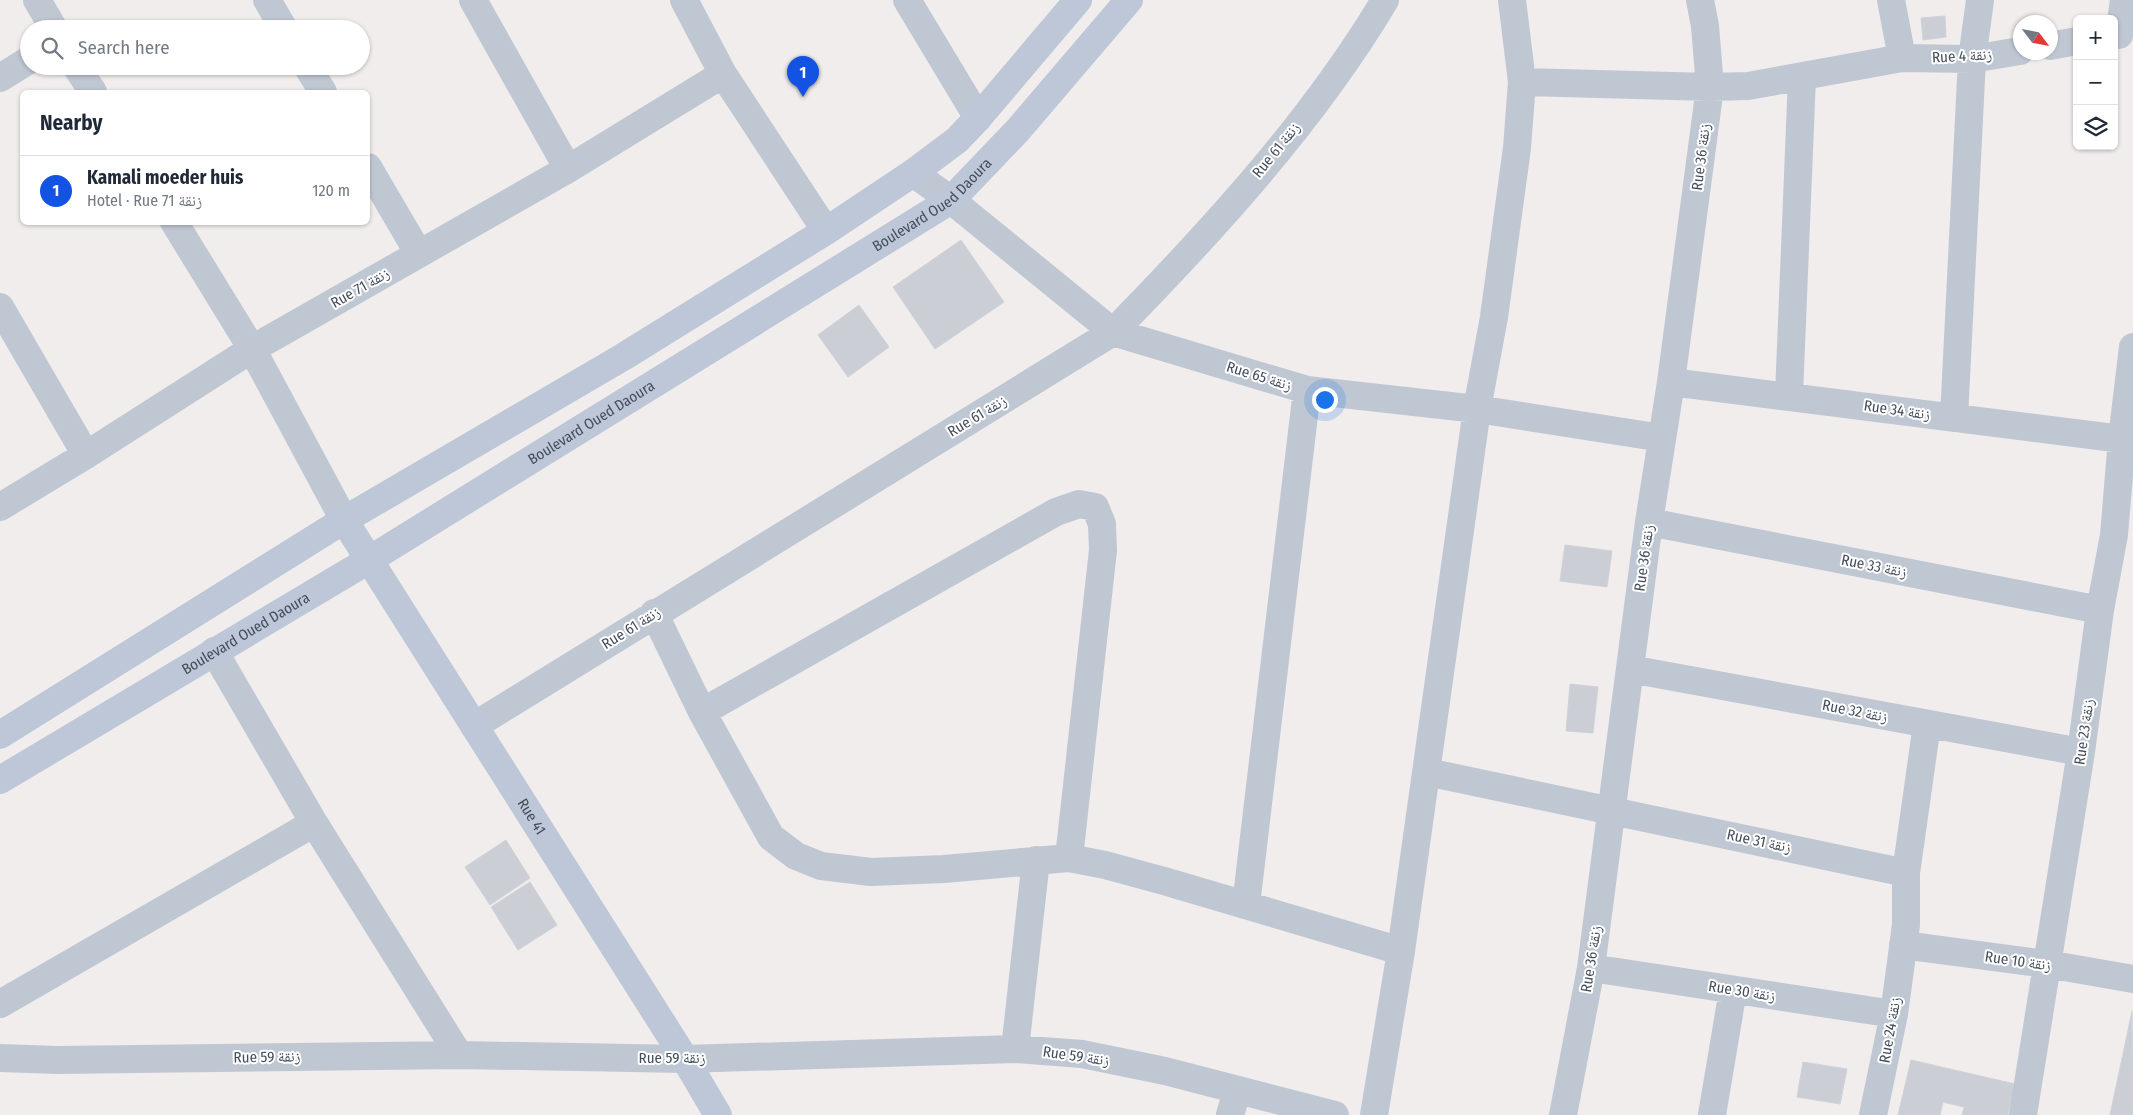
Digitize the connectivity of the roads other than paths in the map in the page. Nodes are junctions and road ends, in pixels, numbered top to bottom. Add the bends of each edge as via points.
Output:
1 (37, 0) edge
2 (267, 0) edge
3 (473, 0) edge
4 (684, 0) edge
5 (908, 0) edge
6 (1078, 0) edge
7 (1129, 0) edge
8 (1385, 0) edge
9 (1512, 0) edge
10 (1700, 0) edge
11 (1891, 0) edge
12 (1980, 0) edge
13 (2124, 0) edge
14 (49, 20) edge
15 (279, 20) edge
16 (2122, 34) edge
17 (2073, 43) edge
18 (2058, 45) edge
19 (2013, 52) edge
20 (1902, 58) junction
21 (1972, 59) junction
22 (20, 66) edge
23 (723, 74) junction
24 (82, 75) edge
25 (313, 75) edge
26 (1802, 77) junction
27 (0, 78) edge
28 (1522, 82) junction
29 (1710, 87) junction
30 (92, 90) edge
31 (322, 90) edge
32 (978, 118) junction
33 (568, 169) junction
34 (370, 170) edge
35 (913, 173) junction
36 (952, 200) junction
37 (176, 225) edge
38 (826, 231) junction
39 (419, 254) junction
40 (0, 306) edge
41 (1113, 332) junction
42 (2133, 347) edge
43 (252, 349) junction
44 (2132, 375) edge
45 (1672, 382) junction
46 (1307, 390) junction
47 (1789, 395) junction
48 (1477, 409) junction
49 (1954, 418) junction
50 (1662, 438) junction
51 (2122, 439) junction
52 (86, 455) junction
53 (0, 507) edge
54 (344, 520) junction
55 (1649, 522) junction
56 (2123, 537) edge
57 (369, 560) junction
58 (2100, 610) junction
59 (654, 613) junction
60 (214, 651) junction
61 (1630, 669) junction
62 (702, 712) junction
63 (1927, 724) junction
64 (474, 726) junction
65 (0, 735) edge
66 (2081, 752) junction
67 (1427, 772) junction
68 (0, 780) edge
69 (1612, 810) junction
70 (314, 823) junction
71 (1069, 858) junction
72 (1036, 860) junction
73 (1906, 873) junction
74 (1246, 904) junction
75 (1903, 945) junction
76 (1401, 951) junction
77 (2048, 964) junction
78 (1591, 968) junction
79 (2133, 979) edge
80 (1733, 990) junction
81 (0, 1004) edge
82 (1894, 1014) junction
83 (1015, 1049) junction
84 (460, 1055) junction
85 (0, 1058) edge
86 (685, 1059) junction
87 (1233, 1103) edge
88 (718, 1115) edge
89 (1335, 1115) edge
90 (1374, 1115) edge
91 (1563, 1115) edge
92 (1712, 1115) edge
93 (1873, 1115) edge
94 (2023, 1115) edge

1 - 14 street
2 - 15 street
3 - 33 street
4 - 23 street
5 - 32 street
6 - 32 street
7 - 36 street, Boulevard Oued Daoura via 1018,130
8 - 41 street, Rue 61 زنقة via 1360,42 1274,155 1184,259
9 - 28 street
10 - 29 street, Rue 36 زنقة
11 - 20 street
12 - 21 street
13 - 16 street
17 - 18 street
19 - 21 street, Rue 4 زنقة
20 - 21 street, Rue 4 زنقة
20 - 26 street, Rue 4 زنقة
21 - 49 street
22 - 27 street
23 - 33 street, Rue 71 زنقة
23 - 38 street
24 - 30 street
25 - 31 street
26 - 29 street, Rue 4 زنقة via 1748,86
26 - 47 street
28 - 29 street, Rue 4 زنقة
28 - 48 street via 1517,148 1494,317
29 - 45 street, Rue 36 زنقة
32 - 35 street via 957,140
33 - 39 street, Rue 71 زنقة
34 - 39 street
35 - 36 street, Rue 65 زنقة
35 - 38 street
36 - 41 street, Rue 65 زنقة
36 - 57 street, Boulevard Oued Daoura
37 - 43 street
38 - 54 street via 623,357
39 - 43 street, Rue 71 زنقة
40 - 52 street
41 - 46 street, Rue 65 زنقة
41 - 59 street, Rue 61 زنقة
42 - 44 street, Rue 23 زنقة
43 - 52 street, Rue 71 زنقة
43 - 54 street
44 - 51 street, Rue 23 زنقة
45 - 47 street, Rue 34 زنقة
45 - 50 street, Rue 36 زنقة
46 - 48 street, Rue 65 زنقة
46 - 74 street
47 - 49 street, Rue 34 زنقة
48 - 50 street, Rue 65 زنقة
48 - 67 street
49 - 51 street, Rue 34 زنقة
50 - 55 street, Rue 36 زنقة
51 - 56 street, Rue 23 زنقة
52 - 53 street, Rue 71 زنقة
54 - 57 street, Rue 41
54 - 65 street
55 - 58 street, Rue 33 زنقة
55 - 61 street, Rue 36 زنقة
56 - 58 street, Rue 23 زنقة
57 - 60 street, Boulevard Oued Daoura
57 - 64 street, Rue 41
58 - 66 street, Rue 23 زنقة
59 - 62 street
59 - 64 street, Rue 61 زنقة
60 - 68 street, Boulevard Oued Daoura
60 - 70 street
61 - 63 street, Rue 32 زنقة
61 - 69 street, Rue 36 زنقة
62 - 71 street via 1056,512 1079,504 1095,507 1102,524 1103,550
62 - 72 street via 771,837 796,856 821,866 871,872
63 - 66 street, Rue 32 زنقة
63 - 73 street, Rue 24 زنقة
64 - 86 street, Rue 41
66 - 77 street, Rue 23 زنقة
67 - 69 street, Rue 31 زنقة
67 - 76 street
69 - 73 street, Rue 31 زنقة
69 - 78 street, Rue 36 زنقة
70 - 81 street
70 - 84 street
71 - 72 street
71 - 74 street
72 - 83 street
73 - 75 street, Rue 24 زنقة
74 - 76 street
75 - 77 street, Rue 10 زنقة
75 - 82 street, Rue 24 زنقة
76 - 90 street
77 - 79 street, Rue 10 زنقة
77 - 94 street, Rue 23 زنقة
78 - 80 street, Rue 30 زنقة
78 - 91 street, Rue 36 زنقة
80 - 82 street, Rue 30 زنقة
80 - 92 street
82 - 93 street, Rue 24 زنقة
83 - 86 street, Rue 59 زنقة
83 - 87 street, Rue 59 زنقة via 1082,1054 1165,1071
84 - 85 street, Rue 59 زنقة
84 - 86 street, Rue 59 زنقة
86 - 88 street, Rue 41
87 - 89 street, Rue 59 زنقة

